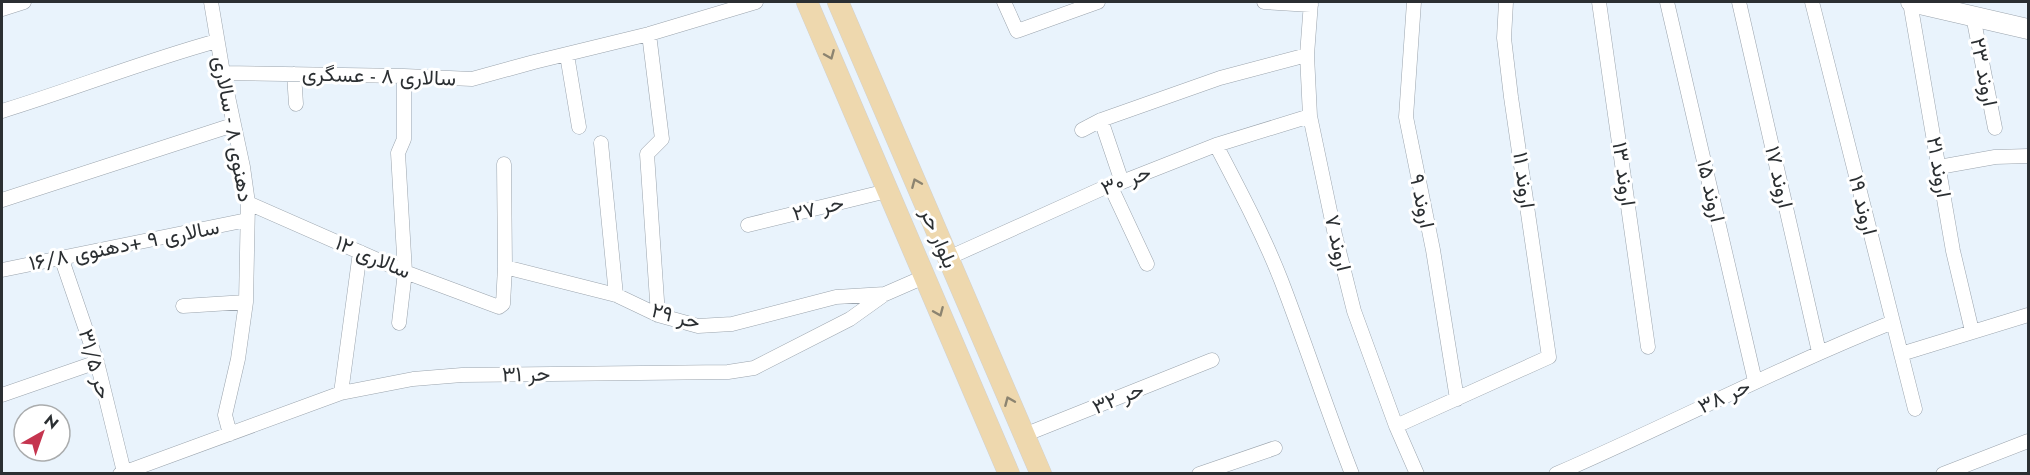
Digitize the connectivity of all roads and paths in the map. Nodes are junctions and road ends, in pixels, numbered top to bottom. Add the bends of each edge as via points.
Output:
1 (24, 2) edge
2 (211, 2) edge
3 (756, 2) edge
4 (807, 2) edge
5 (838, 2) edge
6 (1005, 2) edge
7 (1098, 2) edge
8 (1264, 2) edge
9 (1414, 2) edge
10 (1506, 2) edge
11 (1599, 2) edge
12 (1667, 2) edge
13 (1739, 2) edge
14 (1812, 2) edge
15 (1911, 2) edge
16 (1311, 3) edge
17 (1932, 4) edge
18 (2, 9) edge
19 (1973, 16) junction
20 (2028, 29) edge
21 (649, 34) junction
22 (217, 41) junction
23 (567, 55) junction
24 (1307, 55) junction
25 (223, 73) junction
26 (294, 74) junction
27 (404, 76) junction
28 (296, 104) dead end
29 (2, 111) edge
30 (1310, 116) junction
31 (1101, 120) junction
32 (233, 125) junction
33 (579, 127) dead end
34 (1995, 128) dead end
35 (1082, 130) dead end
36 (601, 143) dead end
37 (1216, 144) junction
38 (2028, 156) edge
39 (504, 164) dead end
40 (1939, 167) junction
41 (1116, 184) junction
42 (887, 190) junction
43 (2, 200) edge
44 (248, 202) junction
45 (247, 220) junction
46 (748, 225) dead end
47 (360, 252) junction
48 (61, 257) junction
49 (948, 258) junction
50 (1147, 264) dead end
51 (505, 267) junction
52 (2, 270) edge
53 (405, 272) junction
54 (924, 277) junction
55 (885, 294) junction
56 (616, 295) junction
57 (246, 302) junction
58 (183, 306) dead end
59 (658, 315) junction
60 (2028, 315) edge
61 (1893, 322) junction
62 (399, 323) dead end
63 (1972, 332) junction
64 (1648, 347) dead end
65 (1819, 352) junction
66 (1901, 354) junction
67 (1212, 360) dead end
68 (97, 362) junction
69 (1755, 381) junction
70 (341, 393) junction
71 (2, 395) edge
72 (1457, 399) junction
73 (1915, 409) dead end
74 (1396, 426) junction
75 (230, 434) junction
76 (1024, 435) junction
77 (2028, 441) edge
78 (1275, 448) dead end
79 (122, 473) edge
80 (1009, 474) edge
81 (1041, 474) edge
82 (1199, 474) edge
83 (1352, 474) edge
84 (1417, 474) edge
85 (1556, 474) edge
86 (1943, 474) edge

1 - 18 street
2 - 22 street, دهنوی ۸ - سالاری
3 - 21 street, سالاری ۸ - عسگری
4 -> 42 main road, بلوار حر
49 -> 5 main road, بلوار حر
6 - 7 street via 1017,31
8 - 16 street
9 - 72 street, اروند ۹ via 1406,117
10 - 72 street, اروند ۱۱ via 1504,38 1550,357
11 - 64 street, اروند ۱۳
12 - 69 street, اروند ۱۵
13 - 65 street, اروند ۱۷
14 - 61 street, اروند ۱۹
15 - 17 street
15 - 40 street, اروند ۲۱
16 - 24 street, اروند ۷
17 - 19 street
19 - 20 street
19 - 34 street, اروند ۲۳
21 - 23 street, سالاری ۸ - عسگری
21 - 59 street via 662,139 647,154
22 - 25 street, دهنوی ۸ - سالاری
22 - 29 street
23 - 27 street, سالاری ۸ - عسگری via 472,79
23 - 33 street
24 - 30 street, اروند ۷
24 - 31 street via 1220,78
25 - 26 street, سالاری ۸ - عسگری
25 - 32 street, دهنوی ۸ - سالاری
26 - 27 street, سالاری ۸ - عسگری
26 - 28 street
27 - 53 street via 405,139 398,153
30 - 37 street, حر ۳۰
30 - 74 street, اروند ۷ via 1354,310
31 - 35 street
31 - 41 street
32 - 43 street
32 - 44 street, دهنوی ۸ - سالاری
36 - 56 street
37 - 41 street, حر ۳۰
37 - 83 street via 1281,279
38 - 40 street via 1995,157
39 - 51 street
40 - 63 street, اروند ۲۱
41 - 49 street, حر ۳۰
41 - 50 street
42 - 46 street, حر ۲۷
42 - 54 main road, بلوار حر
44 - 45 street, دهنوی ۸ - سالاری
44 - 47 street, سالاری ۱۲
45 - 48 street, سالاری ۹ +دهنوی ۱۶/۸
45 - 57 street, دهنوی ۸ - سالاری
47 - 53 street, سالاری ۱۲
47 - 70 street
48 - 52 street, سالاری ۹ +دهنوی ۱۶/۸
48 - 68 street, حر ۳۱/۵
76 -> 49 main road, بلوار حر
51 - 53 street, سالاری ۱۲ via 503,304 499,307
51 - 56 street, حر ۲۹
53 - 62 street
54 - 55 street, حر ۳۱
54 -> 80 main road, بلوار حر
55 - 59 street, حر ۲۹ via 836,297 732,324 698,326
55 - 70 street, حر ۳۱ via 850,319 754,368 728,372 462,375 413,379
56 - 59 street, حر ۲۹
57 - 58 street
57 - 75 street, دهنوی ۸ - سالاری via 225,415
60 - 63 street
61 - 65 street, حر ۳۸
61 - 66 street, اروند ۱۹
63 - 66 street
65 - 69 street, حر ۳۸
66 - 73 street, اروند ۱۹
67 - 76 street, حر ۳۲
68 - 71 street
68 - 79 street, حر ۳۱/۵
69 - 85 street, حر ۳۸
70 - 75 street, حر ۳۱
72 - 74 street
74 - 84 street, اروند ۷
75 - 79 street, حر ۳۱
76 - 81 main road, بلوار حر
77 - 86 street
78 - 82 street

